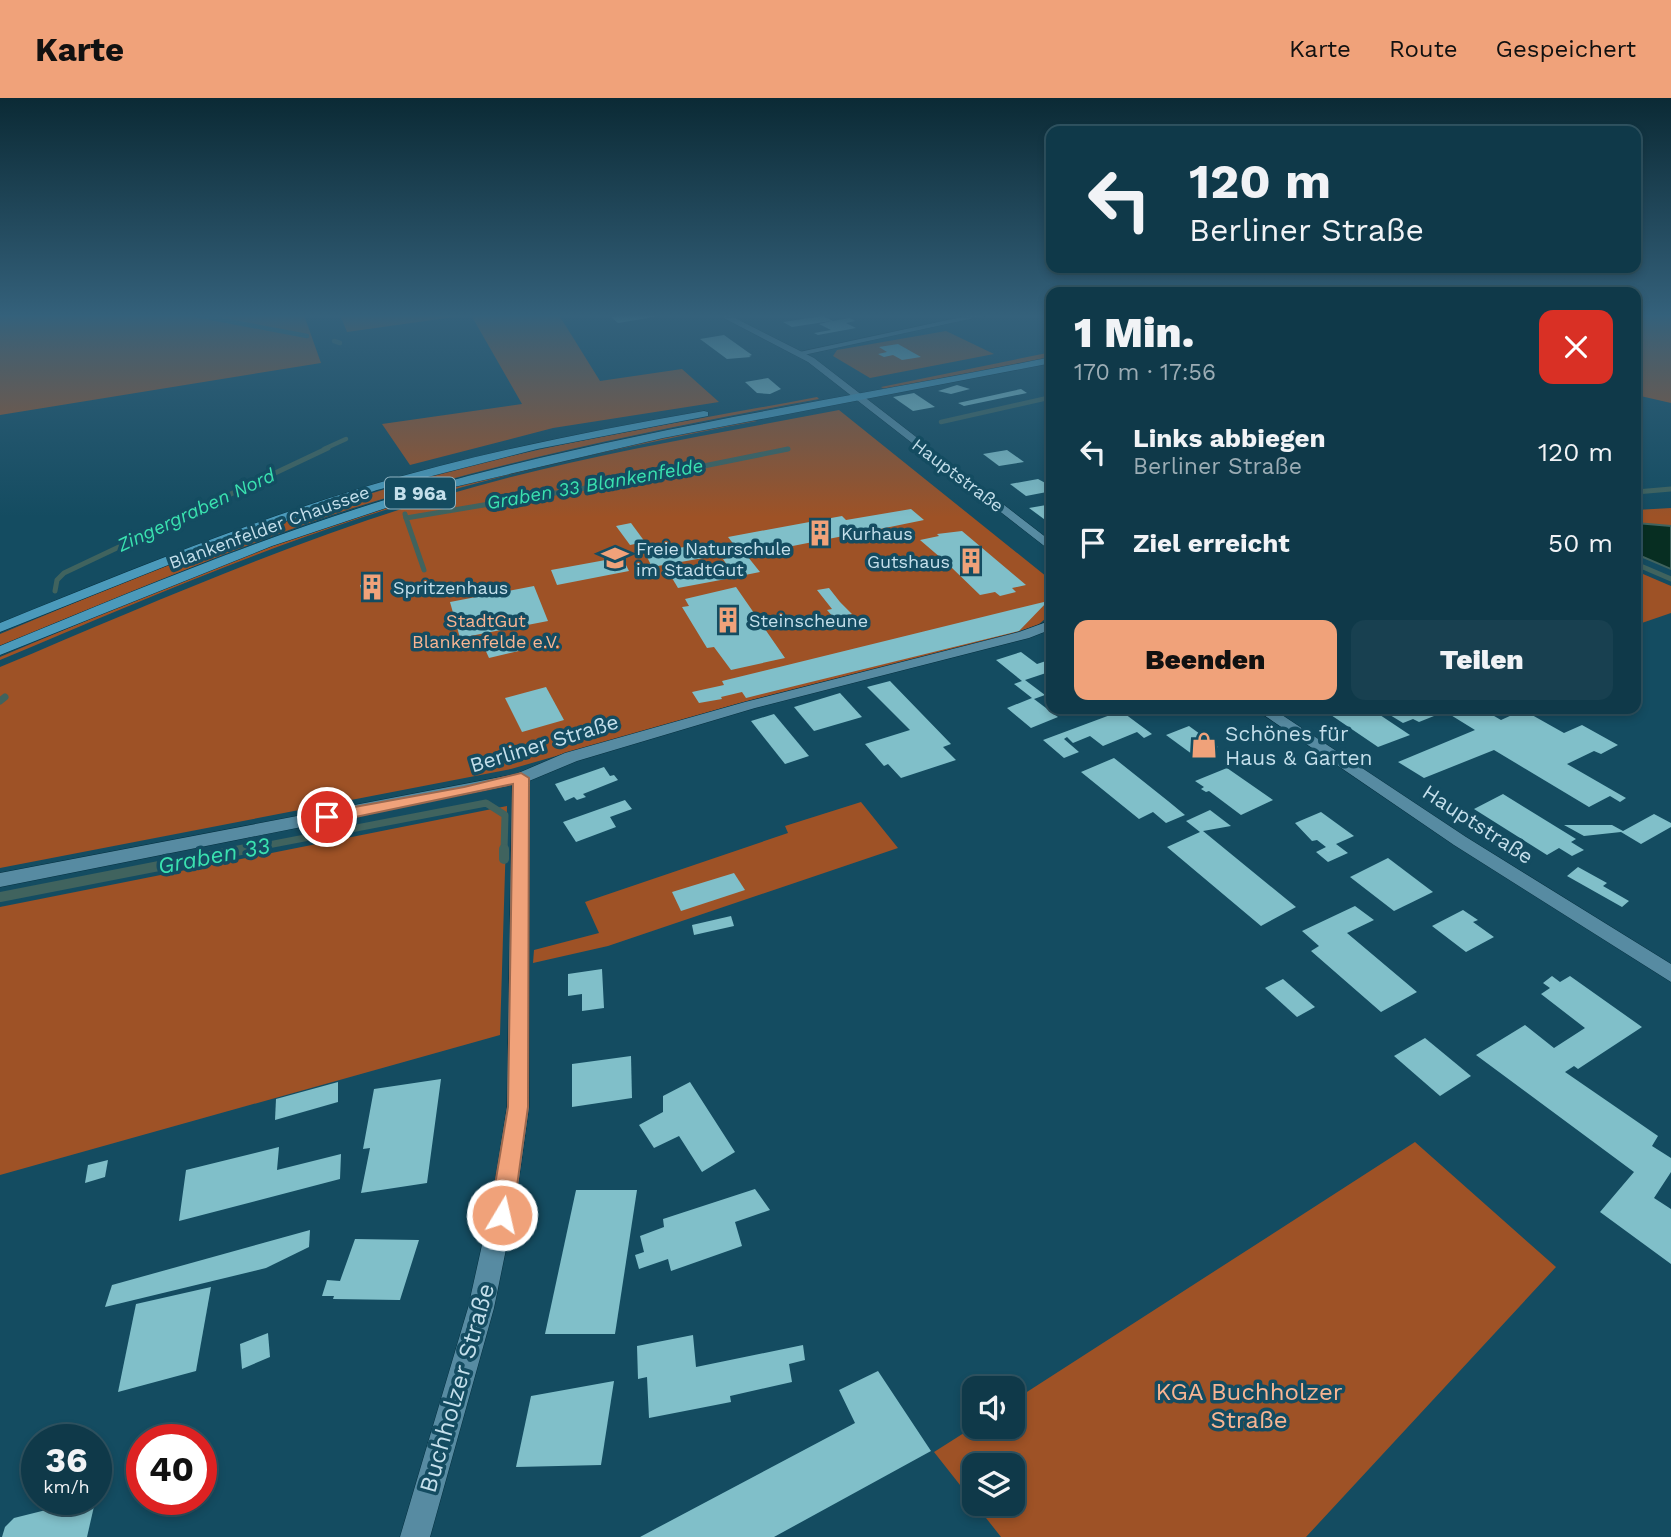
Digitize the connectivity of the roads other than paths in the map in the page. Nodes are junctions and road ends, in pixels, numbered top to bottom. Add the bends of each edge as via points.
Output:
1 (842, 382) edge
2 (906, 382) edge
3 (854, 390) junction
4 (1046, 543) edge
5 (1046, 626) edge
6 (0, 628) edge
7 (0, 651) edge
8 (1270, 714) edge
9 (521, 778) junction
10 (0, 880) edge
11 (1671, 974) edge
12 (415, 1537) edge

1 - 3 street, Hauptstraße
2 - 3 main road, Blankenfelder Chaussee / B 96a
3 - 4 street, Hauptstraße
3 - 6 main road, Blankenfelder Chaussee / B 96a via 586,436 435,471 250,530
3 - 7 main road, Blankenfelder Chaussee / B 96a via 408,496 268,543
5 - 9 street, Berliner Straße via 750,705 571,757
8 - 11 street, Hauptstraße
9 - 10 street, Berliner Straße
9 - 12 street, Buchholzer Straße via 518,1107 505,1199 481,1308

